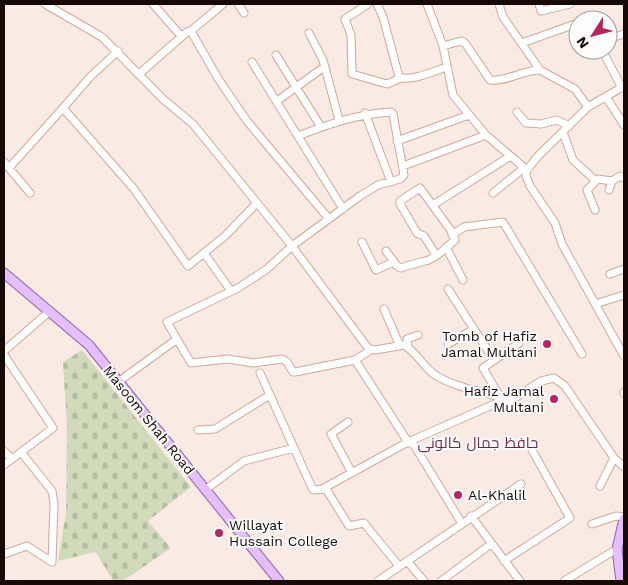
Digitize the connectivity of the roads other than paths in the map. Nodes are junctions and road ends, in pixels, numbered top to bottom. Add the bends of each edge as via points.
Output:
1 (45, 4) edge
2 (155, 4) edge
3 (223, 4) edge
4 (238, 4) edge
5 (368, 4) edge
6 (377, 4) edge
7 (427, 4) edge
8 (499, 4) edge
9 (539, 4) edge
10 (570, 4) edge
11 (244, 13) dead end
12 (568, 26) edge
13 (192, 30) junction
14 (309, 33) dead end
15 (181, 36) junction
16 (522, 42) junction
17 (443, 46) junction
18 (118, 51) junction
19 (276, 55) dead end
20 (608, 60) edge
21 (252, 62) dead end
22 (324, 67) junction
23 (447, 67) junction
24 (540, 70) junction
25 (139, 74) junction
26 (401, 78) junction
27 (297, 86) junction
28 (623, 87) edge
29 (606, 97) junction
30 (277, 101) junction
31 (63, 108) junction
32 (588, 108) junction
33 (517, 112) dead end
34 (365, 113) junction
35 (468, 115) junction
36 (339, 120) junction
37 (624, 125) edge
38 (569, 126) junction
39 (321, 127) junction
40 (563, 132) junction
41 (486, 135) junction
42 (298, 136) junction
43 (397, 141) junction
44 (509, 156) junction
45 (4, 162) edge
46 (402, 166) junction
47 (525, 169) junction
48 (624, 178) edge
49 (596, 181) junction
50 (612, 181) junction
51 (391, 182) junction
52 (609, 190) dead end
53 (493, 193) dead end
54 (257, 204) junction
55 (433, 205) junction
56 (343, 209) junction
57 (595, 210) dead end
58 (329, 219) junction
59 (452, 235) junction
60 (362, 242) dead end
61 (292, 246) junction
62 (446, 247) junction
63 (386, 251) dead end
64 (204, 253) junction
65 (436, 254) junction
66 (394, 262) junction
67 (624, 269) edge
68 (4, 273) edge
69 (610, 274) dead end
70 (463, 280) dead end
71 (448, 289) dead end
72 (231, 291) junction
73 (624, 295) edge
74 (595, 304) junction
75 (384, 309) dead end
76 (50, 311) junction
77 (474, 329) junction
78 (418, 335) dead end
79 (177, 339) junction
80 (519, 343) dead end
81 (399, 344) junction
82 (448, 344) dead end
83 (408, 347) junction
84 (371, 350) junction
85 (4, 353) edge
86 (582, 354) dead end
87 (624, 356) edge
88 (355, 360) junction
89 (494, 360) junction
90 (260, 373) dead end
91 (118, 382) junction
92 (270, 395) junction
93 (503, 397) junction
94 (348, 422) dead end
95 (198, 430) dead end
96 (408, 442) junction
97 (294, 448) junction
98 (532, 450) dead end
99 (4, 451) edge
100 (21, 452) junction
101 (11, 458) junction
102 (614, 458) junction
103 (4, 465) edge
104 (624, 467) edge
105 (352, 473) junction
106 (521, 484) dead end
107 (600, 486) dead end
108 (324, 488) junction
109 (206, 490) junction
110 (471, 516) junction
111 (624, 518) edge
112 (461, 522) junction
113 (592, 524) dead end
114 (491, 544) junction
115 (617, 548) junction
116 (4, 554) edge
117 (407, 561) junction
118 (504, 561) junction
119 (399, 566) junction
120 (622, 577) edge
121 (279, 581) edge
122 (378, 581) edge
123 (424, 581) edge
124 (441, 581) edge
125 (520, 581) edge
126 (564, 581) edge

1 - 18 street via 102,37
2 - 15 street
3 - 13 street
4 - 11 street
5 - 26 street via 345,19 351,35 352,74 387,84
6 - 26 street
7 - 17 street
8 - 16 street via 503,17
9 - 10 street via 541,11
12 - 16 street
13 - 15 street
13 - 58 street via 219,80 247,121
14 - 22 street
15 - 25 street
16 - 24 street
17 - 23 street
17 - 24 street via 461,41 465,43 490,80
18 - 25 street
18 - 31 street
19 - 27 street
20 - 28 street
21 - 30 street
22 - 27 street
22 - 36 street
23 - 26 street
23 - 35 street via 453,95
24 - 32 street via 575,89
25 - 54 street via 163,100 194,124
27 - 30 street
27 - 39 street
28 - 29 street
29 - 32 street
29 - 37 street
30 - 42 street
31 - 45 street via 9,168 30,193 20,180 9,168
31 - 64 street via 134,189 188,266
32 - 38 street
33 - 38 street via 526,123 557,120
34 - 36 street
34 - 43 street via 392,112
34 - 51 street
35 - 41 street
35 - 43 street
36 - 39 street
38 - 40 street
39 - 42 street
40 - 47 street
40 - 49 street via 573,160
41 - 44 street
41 - 46 street
42 - 56 street
43 - 46 street
44 - 47 street
44 - 55 street
46 - 51 street via 403,177
47 - 53 street
47 - 74 street via 530,186 555,223 562,244
48 - 50 street via 620,176
49 - 50 street via 600,178
49 - 57 street via 586,191
50 - 52 street
51 - 56 street via 378,186
54 - 61 street
54 - 64 street
55 - 59 street
55 - 65 street via 420,188 400,202 417,233 424,236
56 - 58 street
58 - 61 street
59 - 62 street via 455,240
59 - 86 street via 464,227 503,222
60 - 66 street via 376,270
61 - 72 street via 268,269
61 - 84 street
62 - 65 street
62 - 70 street
63 - 66 street
64 - 72 street
65 - 66 street via 426,261 401,268
67 - 69 street
68 - 76 main road, Masoom Shah Road
71 - 77 street
72 - 79 street via 167,322
73 - 74 street
74 - 87 street
75 - 81 street
76 - 85 street
76 - 91 main road, Masoom Shah Road via 89,346
77 - 82 street
77 - 89 street
78 - 83 street via 406,339
79 - 88 street via 191,363 228,359 254,363 282,359 295,372
79 - 91 street
80 - 89 street
81 - 83 street
81 - 84 street
83 - 93 street via 432,373 443,379
84 - 88 street
85 - 100 street via 53,428
88 - 96 street
89 - 93 street via 483,371
90 - 92 street
91 - 109 main road, Masoom Shah Road
92 - 95 street via 215,428
92 - 97 street
93 - 96 street
93 - 102 street via 514,400 548,378 560,380
94 - 105 street via 330,432
96 - 105 street
96 - 112 street via 414,445
97 - 108 street via 313,490
97 - 109 street via 244,461
98 - 118 street via 570,518
99 - 101 street
100 - 101 street
100 - 116 street via 52,491 52,562 27,546
101 - 103 street
102 - 104 street
102 - 107 street
105 - 108 street
106 - 110 street
108 - 119 street via 350,526 364,523
109 - 121 main road, Masoom Shah Road
110 - 112 street
110 - 114 street
111 - 113 street via 616,516
111 - 115 main road
112 - 117 street
114 - 118 street
114 - 124 street
115 - 120 main road
115 - 126 street
117 - 119 street
117 - 123 street
118 - 125 street
119 - 122 street

